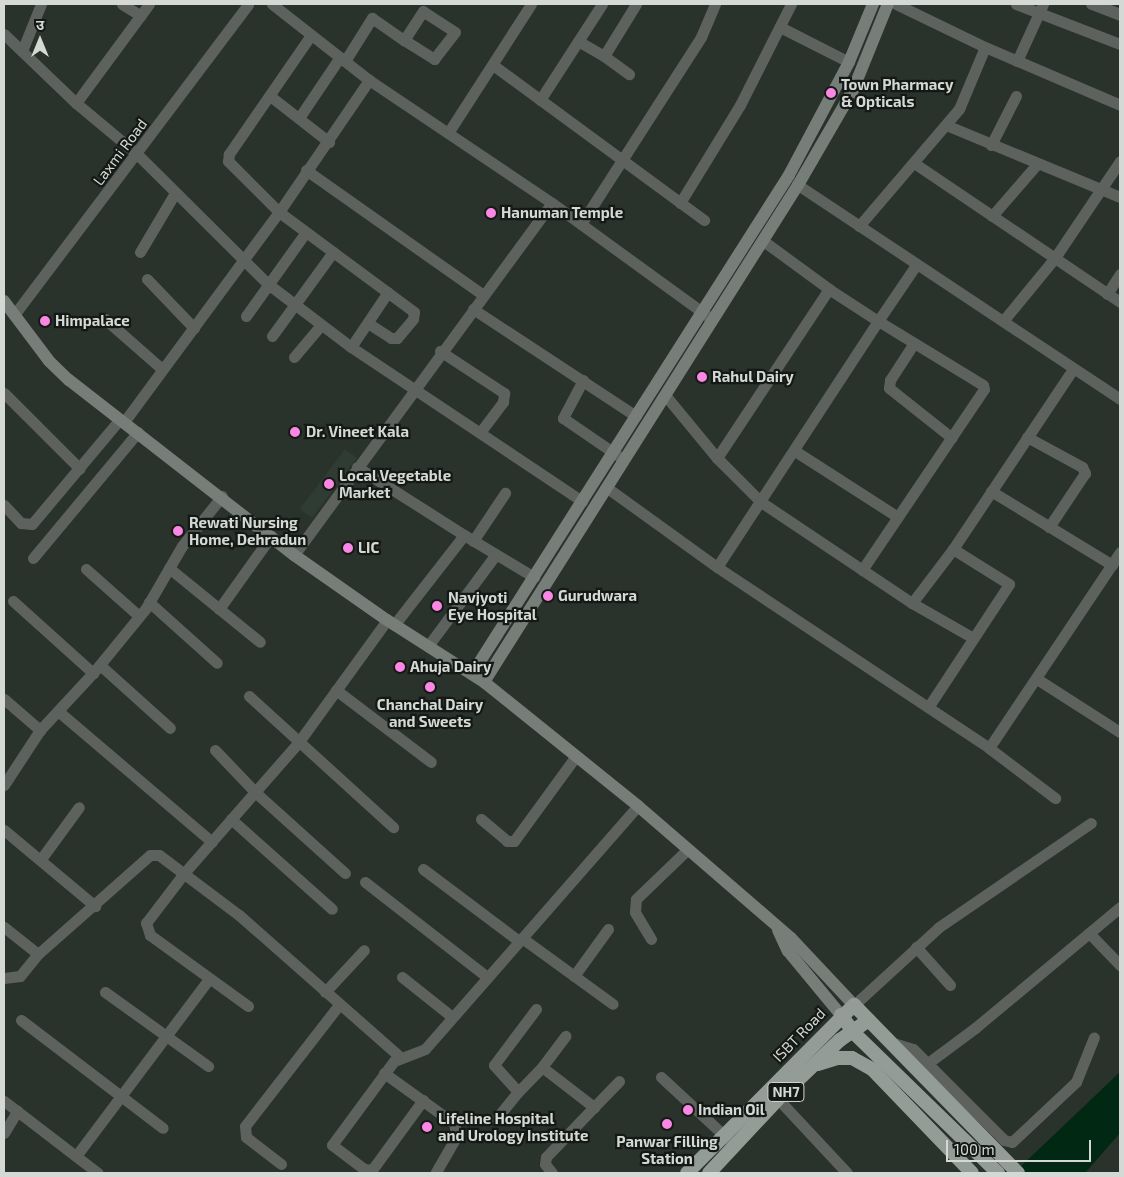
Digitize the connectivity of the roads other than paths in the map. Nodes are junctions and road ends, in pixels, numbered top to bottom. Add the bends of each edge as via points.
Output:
1 (41, 4) edge
2 (122, 4) edge
3 (149, 4) edge
4 (248, 4) edge
5 (272, 4) edge
6 (531, 4) edge
7 (602, 4) edge
8 (636, 4) edge
9 (715, 4) edge
10 (791, 4) edge
11 (873, 4) edge
12 (888, 4) edge
13 (896, 4) edge
14 (1016, 4) edge
15 (1092, 4) edge
16 (424, 8) edge
17 (914, 8) edge
18 (1042, 8) edge
19 (1120, 15) edge
20 (141, 16) junction
21 (780, 27) junction
22 (4, 34) edge
23 (311, 35) junction
24 (404, 40) junction
25 (578, 41) junction
26 (1120, 44) edge
27 (985, 47) junction
28 (22, 51) junction
29 (604, 56) junction
30 (343, 59) junction
31 (1018, 61) junction
32 (849, 62) junction
33 (492, 65) junction
34 (629, 74) dead end
35 (369, 80) junction
36 (270, 96) junction
37 (1016, 96) dead end
38 (540, 100) junction
39 (76, 103) junction
40 (1120, 105) edge
41 (299, 118) junction
42 (946, 125) junction
43 (448, 133) junction
44 (329, 142) junction
45 (991, 146) junction
46 (137, 154) junction
47 (622, 160) junction
48 (1120, 162) edge
49 (914, 163) junction
50 (1037, 164) junction
51 (306, 170) junction
52 (798, 185) junction
53 (1104, 189) junction
54 (175, 193) junction
55 (1120, 196) edge
56 (552, 203) junction
57 (680, 203) junction
58 (279, 212) junction
59 (992, 216) junction
60 (704, 220) dead end
61 (581, 224) junction
62 (859, 226) junction
63 (306, 232) junction
64 (762, 240) junction
65 (140, 252) dead end
66 (333, 252) junction
67 (1054, 259) junction
68 (242, 260) junction
69 (916, 265) junction
70 (1120, 274) edge
71 (147, 280) dead end
72 (268, 284) junction
73 (829, 289) junction
74 (388, 292) junction
75 (1107, 294) junction
76 (483, 295) junction
77 (4, 301) edge
78 (1120, 302) edge
79 (296, 305) junction
80 (473, 310) junction
81 (14, 315) junction
82 (246, 316) dead end
83 (707, 316) junction
84 (105, 319) dead end
85 (878, 321) junction
86 (1003, 321) junction
87 (368, 323) junction
88 (321, 325) junction
89 (194, 328) junction
90 (272, 336) dead end
91 (914, 343) junction
92 (351, 347) junction
93 (440, 351) junction
94 (294, 357) dead end
95 (162, 369) junction
96 (1073, 369) junction
97 (583, 380) junction
98 (413, 389) junction
99 (4, 393) edge
100 (665, 394) junction
101 (1120, 399) edge
102 (636, 416) junction
103 (122, 420) junction
104 (480, 431) junction
105 (138, 432) junction
106 (1027, 437) junction
107 (952, 438) junction
108 (795, 451) junction
109 (618, 456) junction
110 (718, 458) junction
111 (357, 466) junction
112 (80, 469) junction
113 (606, 487) junction
114 (991, 492) junction
115 (505, 493) dead end
116 (222, 496) junction
117 (582, 501) junction
118 (761, 502) junction
119 (4, 505) edge
120 (898, 517) junction
121 (1049, 527) junction
122 (271, 536) junction
123 (469, 538) junction
124 (953, 549) junction
125 (1120, 552) edge
126 (496, 554) junction
127 (294, 555) junction
128 (33, 558) dead end
129 (1112, 565) junction
130 (717, 567) junction
131 (169, 568) junction
132 (86, 569) dead end
133 (862, 570) junction
134 (534, 577) junction
135 (13, 601) dead end
136 (149, 602) junction
137 (912, 603) junction
138 (219, 609) junction
139 (139, 616) junction
140 (391, 622) junction
141 (974, 638) junction
142 (260, 642) dead end
143 (428, 646) junction
144 (217, 663) dead end
145 (97, 669) junction
146 (472, 674) junction
147 (1038, 679) junction
148 (484, 682) junction
149 (336, 690) junction
150 (249, 696) dead end
151 (4, 699) edge
152 (929, 706) junction
153 (58, 711) junction
154 (170, 728) dead end
155 (40, 730) junction
156 (1120, 732) edge
157 (298, 744) junction
158 (989, 748) junction
159 (215, 750) dead end
160 (576, 756) junction
161 (431, 762) dead end
162 (4, 785) edge
163 (255, 792) junction
164 (1055, 798) dead end
165 (638, 806) junction
166 (79, 807) dead end
167 (481, 819) dead end
168 (231, 820) junction
169 (1091, 823) dead end
170 (393, 827) dead end
171 (4, 830) edge
172 (212, 842) junction
173 (687, 850) junction
174 (42, 859) junction
175 (423, 869) dead end
176 (185, 872) junction
177 (345, 873) dead end
178 (365, 882) dead end
179 (95, 906) junction
180 (1120, 908) edge
181 (332, 909) dead end
182 (4, 927) edge
183 (608, 929) dead end
184 (778, 930) junction
185 (1090, 933) junction
186 (651, 938) dead end
187 (520, 939) junction
188 (916, 947) junction
189 (364, 950) dead end
190 (38, 954) junction
191 (1120, 965) edge
192 (574, 976) junction
193 (402, 977) dead end
194 (487, 977) junction
195 (4, 978) edge
196 (209, 979) junction
197 (950, 985) dead end
198 (105, 992) dead end
199 (325, 992) junction
200 (613, 1004) dead end
201 (339, 1005) junction
202 (854, 1005) junction
203 (248, 1006) dead end
204 (536, 1009) dead end
205 (841, 1015) junction
206 (451, 1016) junction
207 (22, 1020) dead end
208 (869, 1020) junction
209 (853, 1031) junction
210 (167, 1034) junction
211 (565, 1036) dead end
212 (1094, 1037) dead end
213 (890, 1042) junction
214 (400, 1057) junction
215 (928, 1063) junction
216 (814, 1064) junction
217 (208, 1066) dead end
218 (542, 1067) junction
219 (384, 1073) junction
220 (661, 1077) dead end
221 (619, 1081) dead end
222 (518, 1092) junction
223 (120, 1096) junction
224 (778, 1099) junction
225 (4, 1100) edge
226 (423, 1100) junction
227 (594, 1107) junction
228 (17, 1111) junction
229 (496, 1119) dead end
230 (163, 1128) dead end
231 (4, 1133) edge
232 (724, 1133) junction
233 (734, 1146) junction
234 (76, 1156) junction
235 (281, 1164) dead end
236 (98, 1173) edge
237 (436, 1173) edge
238 (552, 1173) edge
239 (687, 1173) edge
240 (709, 1173) edge
241 (847, 1173) edge
242 (972, 1173) edge
243 (998, 1173) edge
244 (1018, 1173) edge

1 - 28 street
2 - 20 street
3 - 20 street
4 - 46 street, Laxmi Road
5 - 23 street
6 - 33 street
7 - 25 street
8 - 29 street
9 - 47 street via 701,37
10 - 21 street
11 - 32 main road
12 - 52 main road via 853,90
13 - 17 street
14 - 18 street
15 - 19 street
16 - 24 street
16 - 24 street via 455,32 434,59
17 - 27 street
18 - 26 street
18 - 31 street
20 - 39 street
21 - 32 street
21 - 57 street via 740,105
22 - 28 street
23 - 30 street
23 - 36 street
24 - 30 street via 372,18
25 - 29 street
25 - 38 street
27 - 31 street
27 - 42 street via 964,98
28 - 39 street
29 - 34 street
30 - 35 street
30 - 41 street
31 - 40 street
32 - 83 main road via 789,175
33 - 38 street
33 - 43 street
35 - 43 street
35 - 44 street
36 - 41 street
36 - 58 street via 228,157 230,164
37 - 45 street
38 - 47 street
39 - 46 street
41 - 44 street
42 - 45 street
42 - 49 street
43 - 56 street
44 - 51 street
45 - 50 street
46 - 54 street
46 - 81 street, Laxmi Road
47 - 57 street
47 - 61 street
48 - 53 street
49 - 59 street
49 - 62 street
50 - 53 street
50 - 59 street
51 - 58 street
51 - 76 street
52 - 62 street
52 - 64 main road
53 - 55 street
53 - 67 street
54 - 65 street
54 - 68 street
56 - 61 street
56 - 76 street
57 - 60 street
58 - 63 street
58 - 68 street
59 - 67 street
61 - 83 street
62 - 69 street
63 - 66 street
63 - 72 street
64 - 73 street
64 - 83 main road
66 - 74 street
66 - 79 street
67 - 75 street
67 - 86 street
68 - 72 street
68 - 89 street
69 - 85 street
69 - 86 street
70 - 75 street
71 - 89 street
72 - 79 street
72 - 82 street
73 - 85 street
73 - 110 street
74 - 87 street
74 - 87 street via 412,309 413,319 394,339
75 - 78 street
76 - 80 street
77 - 81 main road
79 - 88 street
79 - 90 street
80 - 93 street
80 - 97 street
81 - 103 main road via 49,360
83 - 100 main road
83 - 102 main road
84 - 95 street
85 - 91 street
85 - 108 street
86 - 96 street
87 - 92 street
88 - 92 street
88 - 94 street
89 - 95 street
91 - 107 street via 890,380 889,388
91 - 107 street via 983,385 983,393
92 - 98 street
93 - 98 street
93 - 104 street via 504,393 503,402
95 - 103 street
96 - 101 street
96 - 106 street
97 - 102 street
97 - 109 street via 563,418
98 - 104 street
98 - 111 street
99 - 112 street
100 - 109 main road
100 - 110 street
102 - 109 main road
103 - 105 main road
103 - 112 street
104 - 117 street
105 - 116 main road
105 - 128 street
106 - 114 street
106 - 121 street via 1084,469 1084,476
107 - 120 street
108 - 118 street
108 - 120 street
109 - 113 main road
109 - 117 main road
110 - 118 street
111 - 123 street
111 - 127 street
112 - 119 street via 32,524 21,523
113 - 130 street
113 - 148 main road
114 - 121 street
114 - 124 street
115 - 123 street
116 - 122 main road
116 - 131 street via 182,546
117 - 134 main road
118 - 130 street
118 - 133 street
120 - 133 street
121 - 129 street
122 - 127 main road
122 - 138 street
123 - 126 street
123 - 140 street
124 - 137 street
124 - 141 street via 1009,584
125 - 129 street
126 - 134 street
126 - 143 street
127 - 140 main road
129 - 147 street
130 - 152 street
131 - 136 street
131 - 138 street
132 - 139 street
133 - 137 street
134 - 146 main road
135 - 145 street
136 - 139 street
136 - 144 street
137 - 141 street
138 - 142 street
139 - 145 street
140 - 143 main road
140 - 149 street
141 - 152 street
143 - 146 main road
145 - 153 street
145 - 154 street
146 - 148 main road
147 - 156 street
147 - 158 street
148 - 160 main road
149 - 157 street
149 - 161 street
150 - 157 street
151 - 155 street
152 - 158 street
153 - 155 street
153 - 172 street
155 - 162 street
157 - 163 street
157 - 170 street
158 - 164 street
159 - 163 street
160 - 165 main road
160 - 167 street via 514,841 507,841
163 - 168 street
163 - 177 street
165 - 173 main road
165 - 187 street
166 - 174 street
168 - 172 street
168 - 181 street
169 - 188 street via 959,911
171 - 174 street
172 - 176 street
173 - 184 main road
173 - 186 street via 636,899 635,912
174 - 179 street
175 - 187 street
176 - 179 street via 159,855 150,855
176 - 196 street via 150,915 146,929
176 - 199 street
178 - 194 street
179 - 190 street
180 - 185 street
182 - 190 street
183 - 192 street
184 - 202 main road via 796,944
184 - 205 main road via 788,951
185 - 191 street
185 - 215 street
187 - 192 street
187 - 194 street
188 - 197 street
188 - 202 street
189 - 199 street
190 - 195 street via 20,976
192 - 200 street
193 - 206 street
194 - 206 street
196 - 203 street
196 - 210 street
198 - 210 street
199 - 201 street
201 - 214 street
201 - 235 street via 245,1126 246,1137
202 - 205 highway, ISBT Road / NH7
202 - 208 highway
204 - 222 street via 494,1065
205 - 209 highway
205 - 232 highway, ISBT Road / NH7
206 - 214 street via 425,1049
207 - 223 street
208 - 209 highway, NH7
208 - 213 highway
209 - 216 highway, NH7
209 - 243 highway
210 - 217 street
210 - 223 street
211 - 218 street
212 - 215 street via 1076,1082 1012,1142 1004,1140
213 - 215 street via 910,1046
213 - 244 highway
214 - 219 street
216 - 224 highway, NH7
216 - 242 highway via 852,1058 872,1069
218 - 222 street
218 - 227 street
219 - 226 street
219 - 226 street via 332,1145 364,1169 376,1168
220 - 232 street
221 - 227 street
222 - 229 street
223 - 230 street
223 - 234 street
224 - 233 highway, NH7
224 - 241 street
225 - 228 street
226 - 237 street via 456,1128 455,1139
227 - 238 street via 546,1157 545,1164
228 - 231 street
228 - 234 street
232 - 233 street
232 - 239 highway, ISBT Road / NH7
233 - 240 highway, NH7
234 - 236 street

